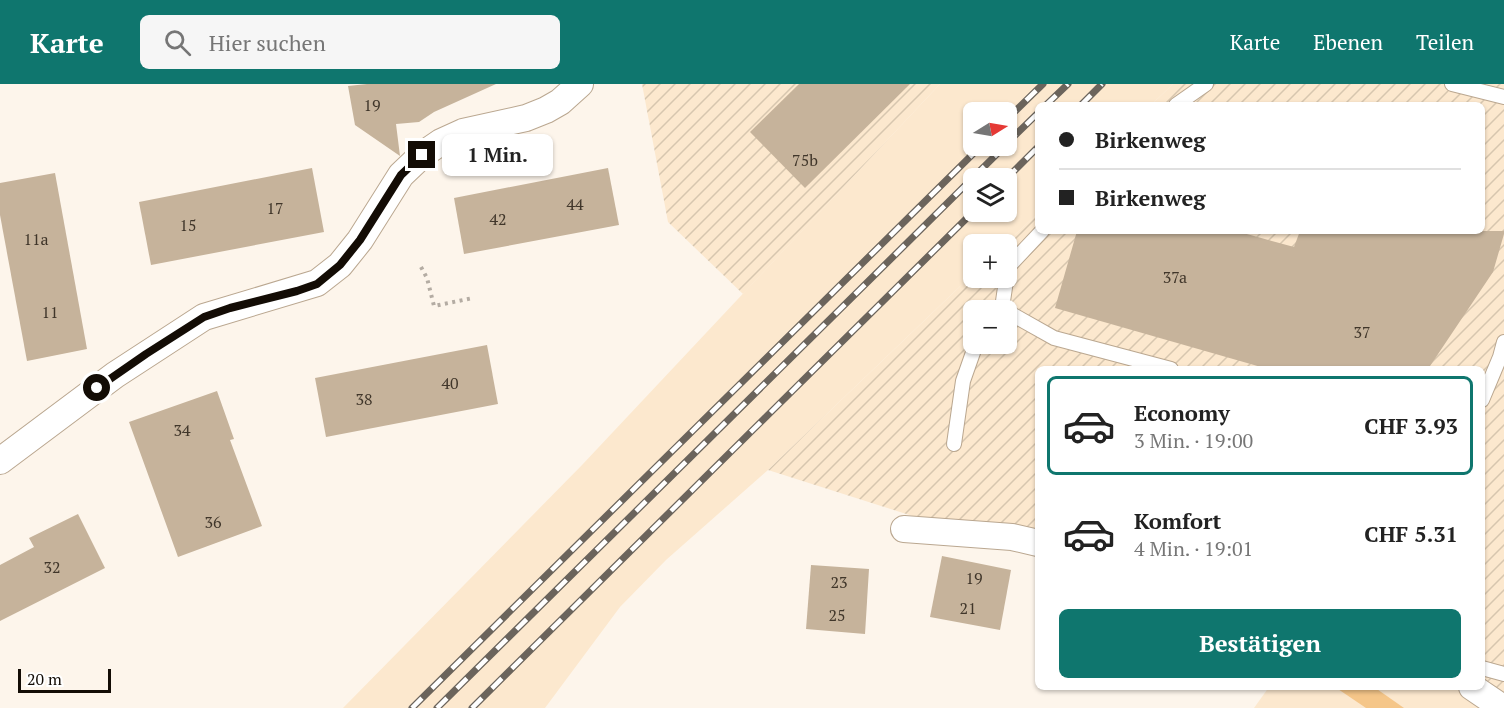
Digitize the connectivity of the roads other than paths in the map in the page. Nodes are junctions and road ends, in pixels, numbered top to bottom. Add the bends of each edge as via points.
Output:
1 (580, 84) edge
2 (1206, 84) edge
3 (1452, 84) edge
4 (1504, 97) edge
5 (1180, 102) edge
6 (1039, 234) edge
7 (1004, 300) edge
8 (1017, 318) edge
9 (1504, 342) edge
10 (972, 354) edge
11 (1159, 366) edge
12 (1485, 393) edge
13 (954, 444) dead end
14 (0, 461) edge
15 (904, 529) dead end
16 (1035, 542) edge
17 (1485, 669) edge
18 (1504, 674) edge
19 (1476, 690) edge
20 (1503, 708) edge

1 - 14 street via 546,110 463,132 441,142 401,175 360,240 340,265 317,284 204,317 115,375
2 - 5 lane
3 - 4 lane
6 - 7 lane via 1008,267
8 - 11 lane via 1054,338
9 - 12 lane
10 - 13 lane via 963,381
15 - 16 street
17 - 18 lane
19 - 20 street

